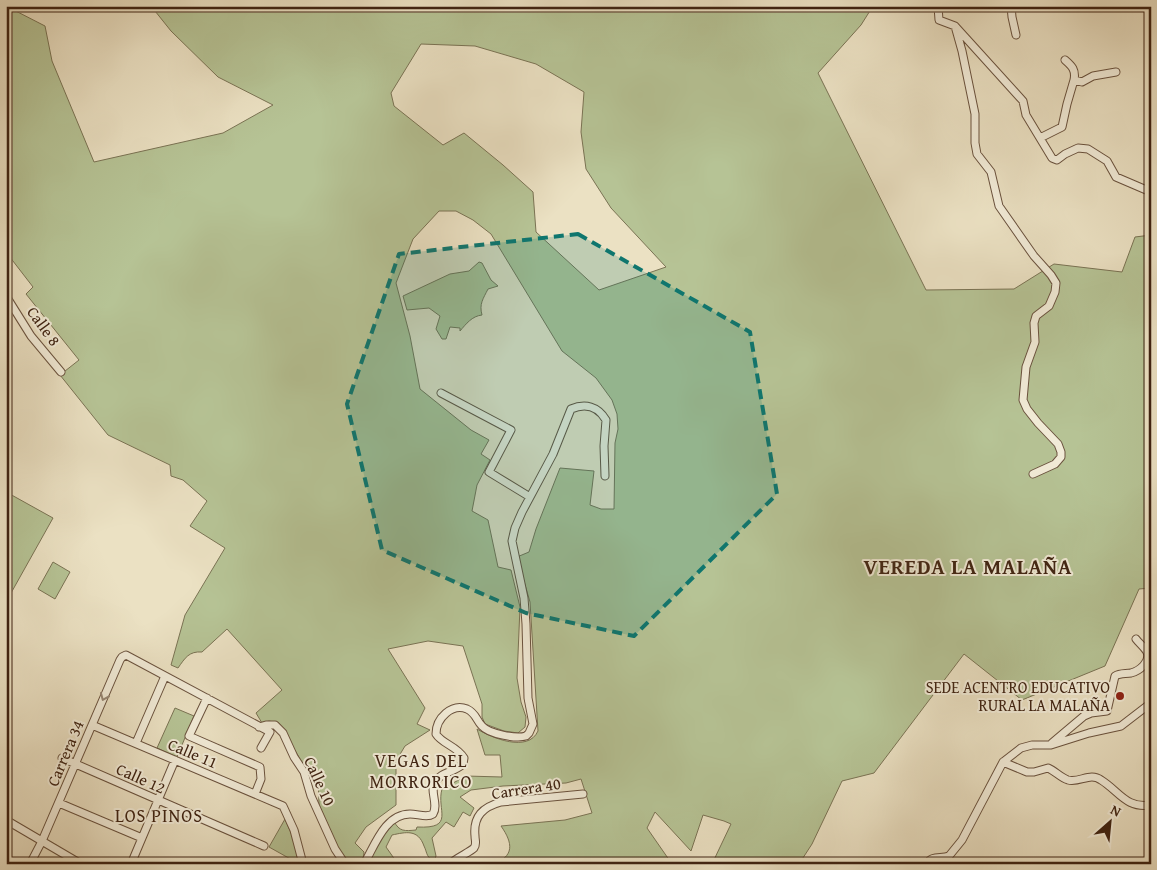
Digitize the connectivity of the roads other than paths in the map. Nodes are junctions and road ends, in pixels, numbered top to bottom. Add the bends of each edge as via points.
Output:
1 (938, 6) edge
2 (1011, 6) edge
3 (954, 26) junction
4 (1016, 35) dead end
5 (1065, 60) dead end
6 (1116, 72) dead end
7 (1074, 80) junction
8 (1040, 138) junction
9 (1151, 192) edge
10 (6, 296) edge
11 (61, 372) dead end
12 (441, 393) dead end
13 (1033, 474) dead end
14 (605, 476) dead end
15 (530, 496) junction
16 (1136, 639) dead end
17 (126, 655) joint
18 (165, 676) junction
19 (207, 698) junction
20 (1151, 706) edge
21 (92, 725) junction
22 (259, 726) junction
23 (136, 744) junction
24 (1051, 744) junction
25 (261, 748) dead end
26 (62, 758) dead end
27 (175, 760) junction
28 (1003, 762) junction
29 (76, 764) junction
30 (255, 794) junction
31 (583, 794) dead end
32 (158, 800) junction
33 (59, 803) junction
34 (1151, 805) edge
35 (6, 820) edge
36 (142, 838) junction
37 (42, 841) junction
38 (264, 846) dead end
39 (304, 862) edge
40 (79, 863) edge
41 (30, 864) edge
42 (131, 864) edge
43 (345, 864) edge
44 (364, 864) edge
45 (450, 864) edge
46 (927, 864) edge

1 - 3 street via 939,20
2 - 4 street
3 - 8 street via 1023,101 1026,115
3 - 13 street via 975,114 976,154 991,172 999,206 1056,284 1049,306 1036,316 1034,323 1035,342 1026,367 1023,400 1038,423 1058,444 1061,457 1055,464
5 - 7 street via 1076,73
6 - 7 street via 1093,76 1082,82
7 - 8 street via 1062,127
8 - 9 street via 1052,158 1057,160 1078,148 1088,149 1107,161 1116,177
10 - 11 street, Calle 8 via 31,336
12 - 15 street via 511,430 489,472
14 - 15 street via 606,420 593,407 578,406 568,413 553,454
15 - 44 street via 512,541 524,598 532,728 522,738 487,730 474,714 464,708 454,708 445,714 439,721 436,734 461,753 463,764 435,782 434,814 407,814 390,821
16 - 24 street via 1147,652 1147,658 1139,670 1115,676 1107,711 1084,716
17 - 18 street, Calle 10
17 -> 21 street, Carrera 34 via 120,660
18 - 19 street, Calle 10
18 - 23 street
19 - 22 street, Calle 10
19 - 30 street via 190,736 260,767
20 - 24 street via 1121,726
21 - 23 street, Calle 11
21 - 29 street, Carrera 34
22 - 25 street, Calle 10 via 270,732
22 - 43 street, Calle 10 via 275,726 283,733
23 - 27 street, Calle 11
24 - 28 street via 1032,744
26 - 29 street, Calle 12
27 - 30 street, Calle 11
27 - 32 street
28 - 34 street via 1027,772 1048,768 1068,780 1092,776 1101,779 1129,803
28 - 46 street via 962,840 949,856 934,858
29 - 32 street, Calle 12
29 - 33 street, Carrera 34
30 - 39 street, Calle 11 via 283,806
31 - 45 street, Carrera 40 via 490,805 474,824 474,848
32 - 36 street
32 - 38 street, Calle 12
33 - 36 street
33 - 37 street, Carrera 34
35 - 37 street
36 - 42 street
37 - 40 street
37 - 41 street, Carrera 34

